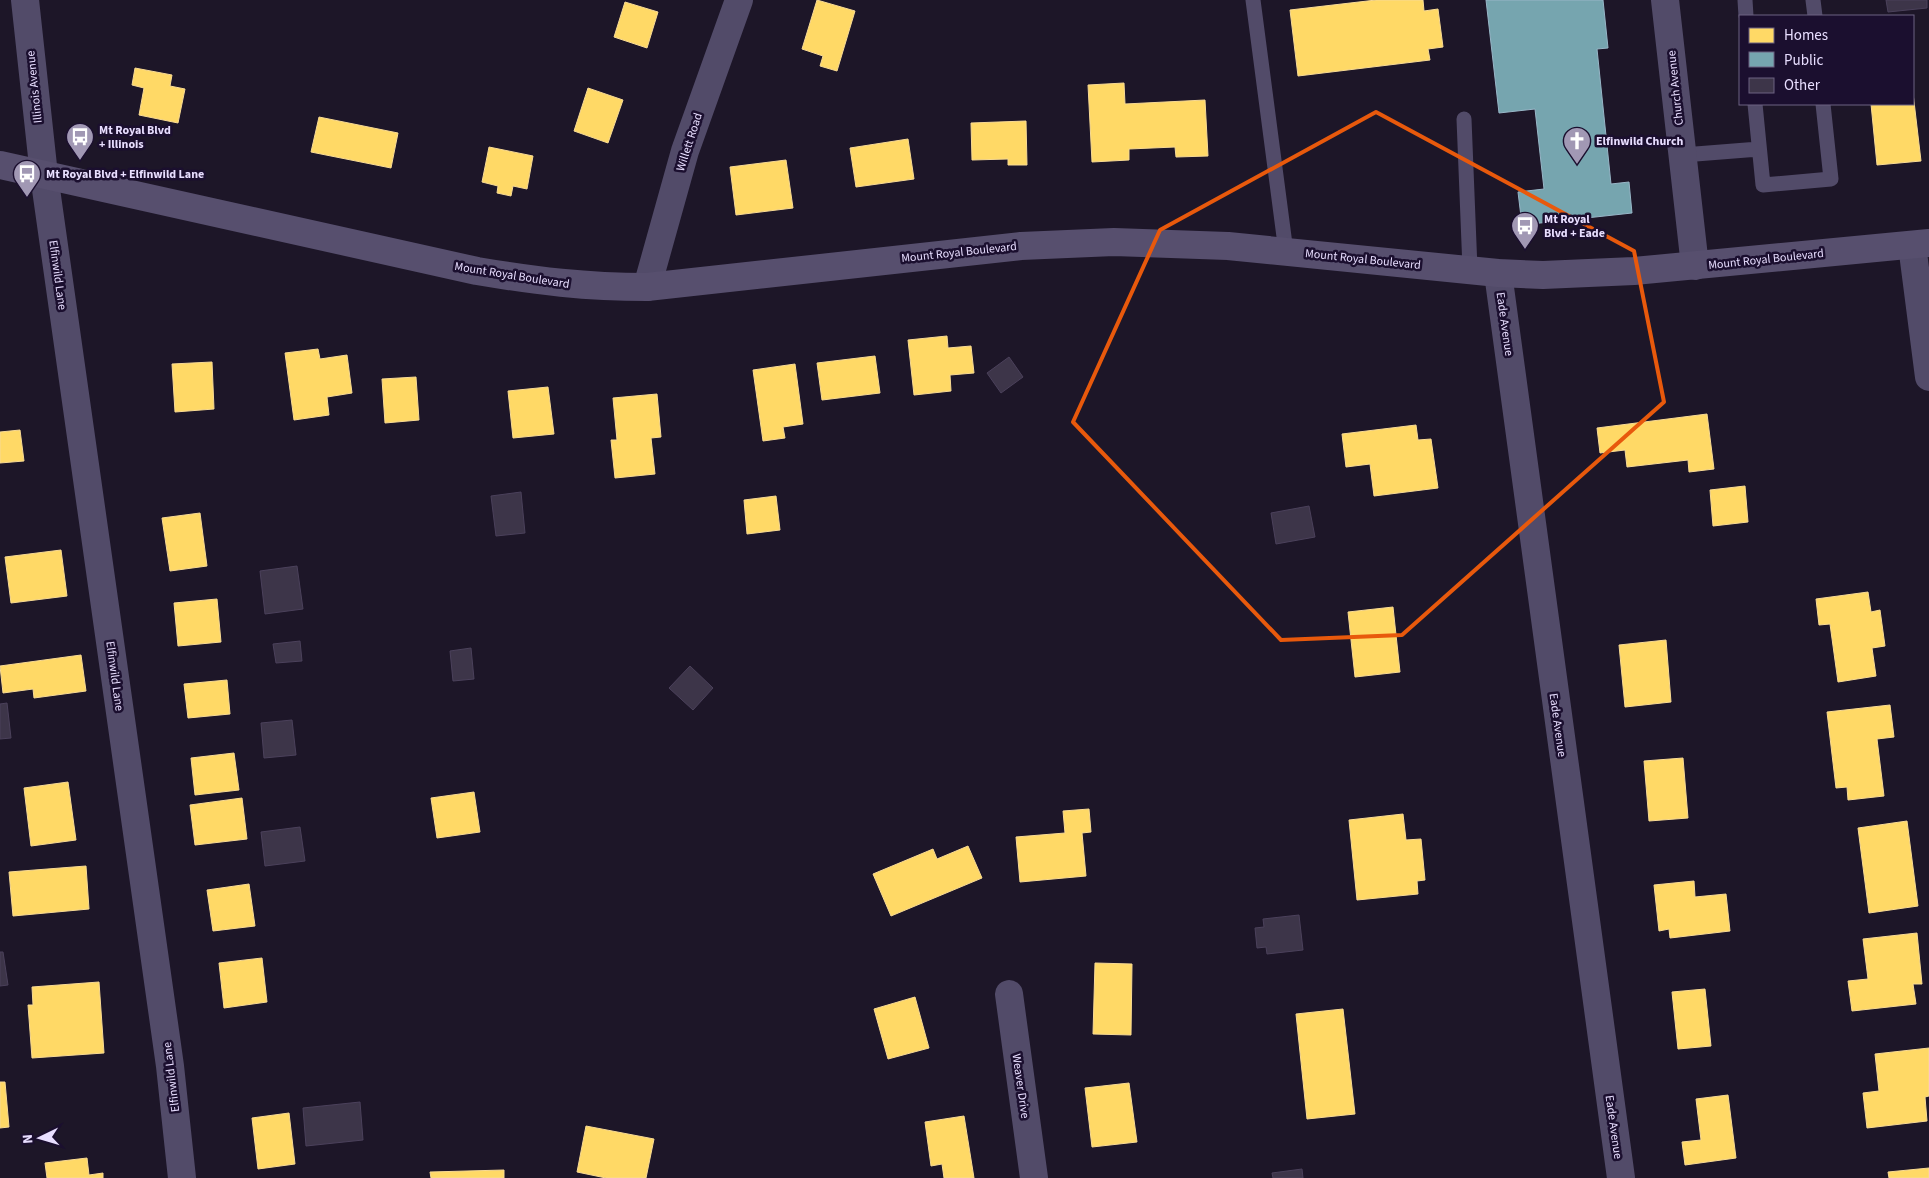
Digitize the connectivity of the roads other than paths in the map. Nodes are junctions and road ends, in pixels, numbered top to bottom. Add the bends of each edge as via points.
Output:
1 (25, 0) edge
2 (738, 0) edge
3 (1253, 0) edge
4 (1665, 0) edge
5 (1745, 0) edge
6 (1813, 0) edge
7 (1746, 15) edge
8 (1815, 15) edge
9 (1755, 105) edge
10 (1824, 105) edge
11 (1464, 118) dead end
12 (1759, 149) junction
13 (1682, 155) junction
14 (0, 165) edge
15 (44, 175) junction
16 (1921, 244) edge
17 (1286, 252) junction
18 (1695, 266) junction
19 (1470, 269) junction
20 (1498, 273) junction
21 (647, 287) junction
22 (1929, 377) edge
23 (1009, 994) dead end
24 (182, 1178) edge
25 (1034, 1178) edge
26 (1621, 1178) edge

1 - 15 street, Illinois Avenue
2 - 21 street, Willett Road via 685,151
3 - 17 lane
4 - 13 street, Church Avenue
5 - 7 lane
6 - 8 lane
9 - 12 lane
10 - 12 lane via 1831,179 1763,185
11 - 19 lane
12 - 13 lane
13 - 18 street, Church Avenue
14 - 15 main road, Mount Royal Boulevard
15 - 21 main road, Mount Royal Boulevard via 477,271 549,283
15 - 24 street, Elfinwild Lane via 170,1066
16 - 18 main road, Mount Royal Boulevard
16 - 22 street
17 - 19 main road, Mount Royal Boulevard
17 - 21 main road, Mount Royal Boulevard via 1228,246 1114,242 1021,246
18 - 20 main road, Mount Royal Boulevard via 1543,275
19 - 20 main road, Mount Royal Boulevard
20 - 26 street, Eade Avenue
23 - 25 street, Weaver Drive

